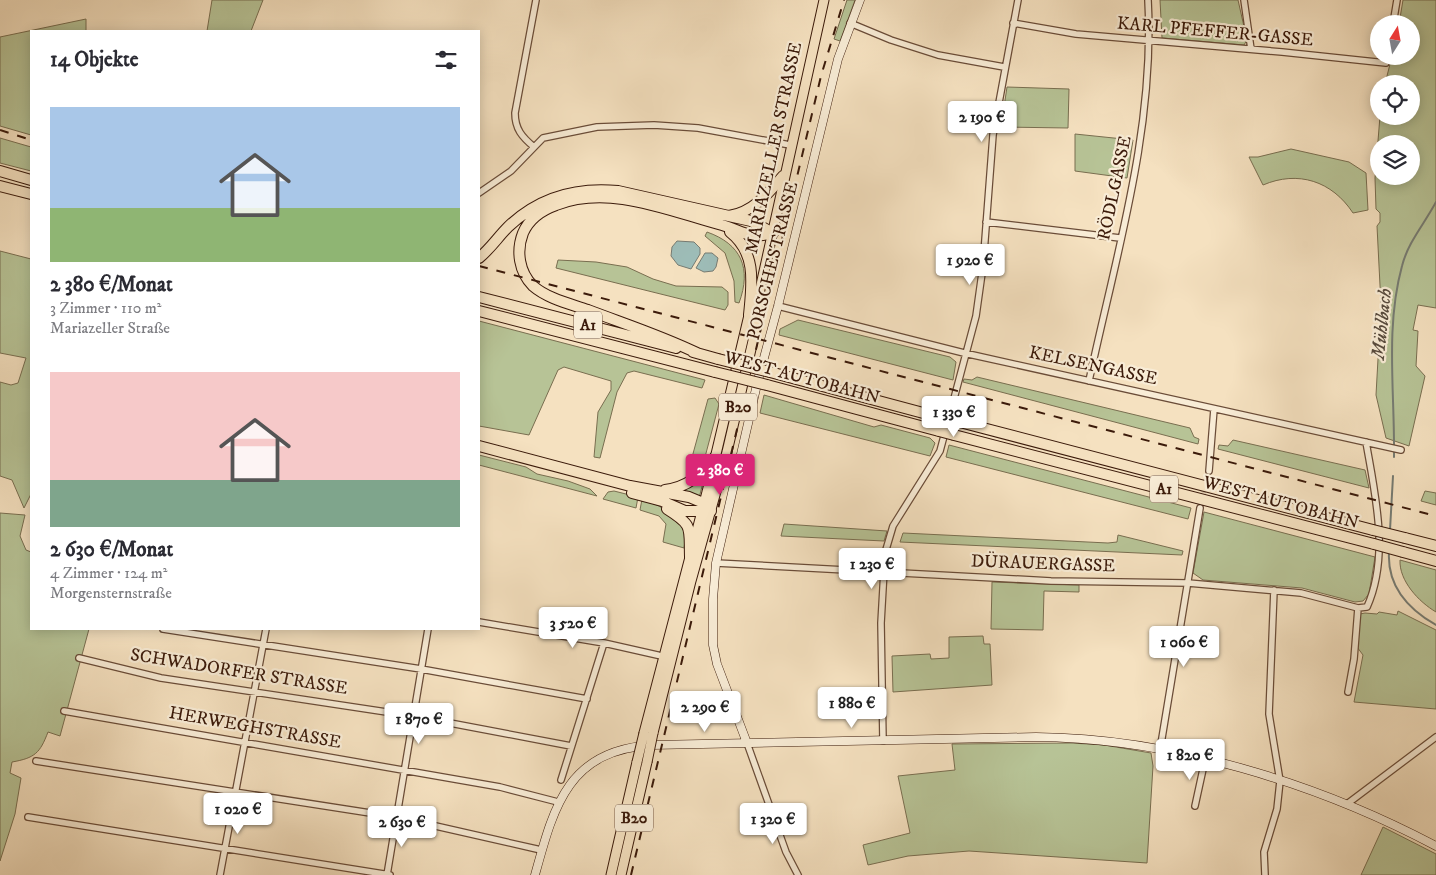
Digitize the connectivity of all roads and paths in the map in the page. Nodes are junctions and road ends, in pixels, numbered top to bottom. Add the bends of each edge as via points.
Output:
1 (536, 0) edge
2 (824, 0) edge
3 (860, 0) edge
4 (1018, 0) edge
5 (1148, 0) edge
6 (1244, 0) edge
7 (1397, 0) edge
8 (1394, 15) edge
9 (850, 23) junction
10 (1013, 23) junction
11 (1150, 41) junction
12 (1251, 49) junction
13 (1370, 61) edge
14 (1004, 67) junction
15 (790, 145) junction
16 (534, 147) junction
17 (0, 171) edge
18 (783, 176) junction
19 (30, 180) edge
20 (0, 186) edge
21 (480, 192) edge
22 (30, 194) edge
23 (724, 216) junction
24 (986, 222) junction
25 (711, 223) junction
26 (772, 233) junction
27 (1120, 238) junction
28 (480, 257) edge
29 (480, 297) edge
30 (757, 303) junction
31 (778, 306) junction
32 (480, 310) edge
33 (748, 314) junction
34 (697, 353) junction
35 (964, 353) junction
36 (1089, 380) junction
37 (1214, 409) junction
38 (1366, 442) junction
39 (480, 446) edge
40 (1400, 449) dead end
41 (480, 452) edge
42 (715, 457) junction
43 (1208, 471) tunnel mouth
44 (654, 495) junction
45 (1200, 508) tunnel mouth
46 (705, 509) junction
47 (1436, 546) edge
48 (690, 557) junction
49 (1436, 561) edge
50 (716, 563) junction
51 (883, 573) junction
52 (1188, 583) junction
53 (1274, 590) junction
54 (1358, 608) junction
55 (480, 622) edge
56 (170, 630) edge
57 (266, 630) edge
58 (428, 630) edge
59 (263, 643) junction
60 (604, 643) junction
61 (667, 657) junction
62 (80, 658) dead end
63 (421, 669) junction
64 (254, 692) junction
65 (1348, 692) dead end
66 (587, 699) junction
67 (64, 711) dead end
68 (413, 716) junction
69 (1436, 737) edge
70 (883, 741) junction
71 (244, 742) junction
72 (747, 743) junction
73 (571, 746) junction
74 (1160, 750) junction
75 (1205, 760) junction
76 (36, 761) dead end
77 (642, 762) junction
78 (404, 769) junction
79 (561, 780) dead end
80 (1280, 781) junction
81 (236, 792) junction
82 (558, 802) junction
83 (1347, 804) junction
84 (1195, 806) dead end
85 (28, 817) dead end
86 (396, 817) junction
87 (1436, 846) edge
88 (225, 849) junction
89 (541, 850) junction
90 (220, 875) edge
91 (388, 875) edge
92 (535, 875) edge
93 (611, 875) edge
94 (621, 875) edge
95 (798, 875) edge
96 (1264, 875) edge

1 - 16 street via 515,113 516,128
2 - 15 main road, MARIAZELLER STRASSE / B20
3 - 9 main road, PORSCHESTRASSE
4 - 10 street
5 - 11 street, RÖDLGASSE
6 - 12 street
7 - 8 street
9 - 14 street via 938,55
9 - 31 main road, PORSCHESTRASSE
10 - 11 street, KARL PFEFFER-GASSE via 1076,34
10 - 14 street
11 - 12 street, KARL PFEFFER-GASSE
11 - 27 street, RÖDLGASSE via 1139,154
12 - 13 street, KARL PFEFFER-GASSE
14 - 24 street via 993,136
15 - 16 street via 698,128 629,125 597,127 547,137
15 - 18 main road, MARIAZELLER STRASSE / B20
16 - 21 street via 511,171
17 - 19 highway
18 - 23 highway via 754,207
18 - 26 main road, MARIAZELLER STRASSE / B20
20 - 22 highway
23 - 26 highway via 751,221
23 - 28 highway via 618,191 576,191 542,201 527,210
24 - 27 street
24 - 35 street via 977,306
25 - 26 highway via 752,236
25 - 33 highway via 731,232 746,249 751,270
25 - 34 highway via 627,200 606,196 583,198 562,202 539,213 524,231 519,251 523,272 542,292 665,337
26 - 30 main road, MARIAZELLER STRASSE / B20
27 - 36 street, RÖDLGASSE
29 - 34 highway, WEST AUTOBAHN / A1
30 - 33 main road, MARIAZELLER STRASSE / B20
30 - 46 main road, MARIAZELLER STRASSE / B20 via 759,315
31 - 35 street, KELSENGASSE
31 - 50 main road, PORSCHESTRASSE
32 - 49 highway, WEST AUTOBAHN / A1, bridge
33 - 42 main road, MARIAZELLER STRASSE / B20
34 - 47 highway, WEST AUTOBAHN / A1, bridge
35 - 36 street, KELSENGASSE
35 - 51 street via 940,451 893,526
36 - 37 street, KELSENGASSE
37 - 38 street, KELSENGASSE
37 - 43 street
38 - 40 street, KELSENGASSE
38 - 54 street, DÜRAUERGASSE via 1380,522 1372,595 1367,607
39 - 44 highway
41 - 44 highway
42 - 44 highway via 688,483
42 - 46 main road, MARIAZELLER STRASSE / B20
44 - 46 highway via 689,497
44 - 48 highway via 686,523 690,532
45 - 52 street
46 - 48 main road, MARIAZELLER STRASSE / B20
46 - 61 main road, MARIAZELLER STRASSE / B20
48 - 61 main road, MARIAZELLER STRASSE / B20
50 - 51 street, DÜRAUERGASSE
50 - 72 main road, PORSCHESTRASSE via 712,599 713,645
51 - 52 street, DÜRAUERGASSE
51 - 70 street via 880,623
52 - 53 street, DÜRAUERGASSE
52 - 74 street
53 - 54 street, DÜRAUERGASSE via 1301,593
53 - 80 street via 1269,714
54 - 65 street
55 - 60 street
56 - 59 street
57 - 59 street
58 - 63 street
59 - 63 street
59 - 64 street
60 - 61 street
60 - 66 street
61 - 77 main road, MARIAZELLER STRASSE / B20, bridge
62 - 64 street, SCHWADORFER STRASSE via 161,678
63 - 66 street
63 - 68 street
64 - 68 street, SCHWADORFER STRASSE
64 - 71 street
66 - 73 street
67 - 71 street, HERWEGHSTRASSE
68 - 73 street, SCHWADORFER STRASSE
68 - 78 street
69 - 83 street
70 - 72 main road
70 - 74 main road via 1048,737
71 - 78 street, HERWEGHSTRASSE
71 - 81 street
72 - 82 main road via 636,747 612,753 595,762 574,780
72 - 95 street, PORSCHESTRASSE
73 - 79 street
74 - 75 main road
75 - 80 main road
75 - 84 street
76 - 81 street
77 - 93 main road, MARIAZELLER STRASSE / B20
77 - 94 main road, MARIAZELLER STRASSE / B20
78 - 82 street, HERWEGHSTRASSE via 500,787
78 - 86 street
80 - 83 main road
80 - 96 street via 1278,809 1265,846
81 - 86 street
81 - 88 street
82 - 89 main road
83 - 87 main road
85 - 88 street
86 - 89 street
86 - 91 street
88 - 90 street
88 - 91 street
89 - 92 main road

